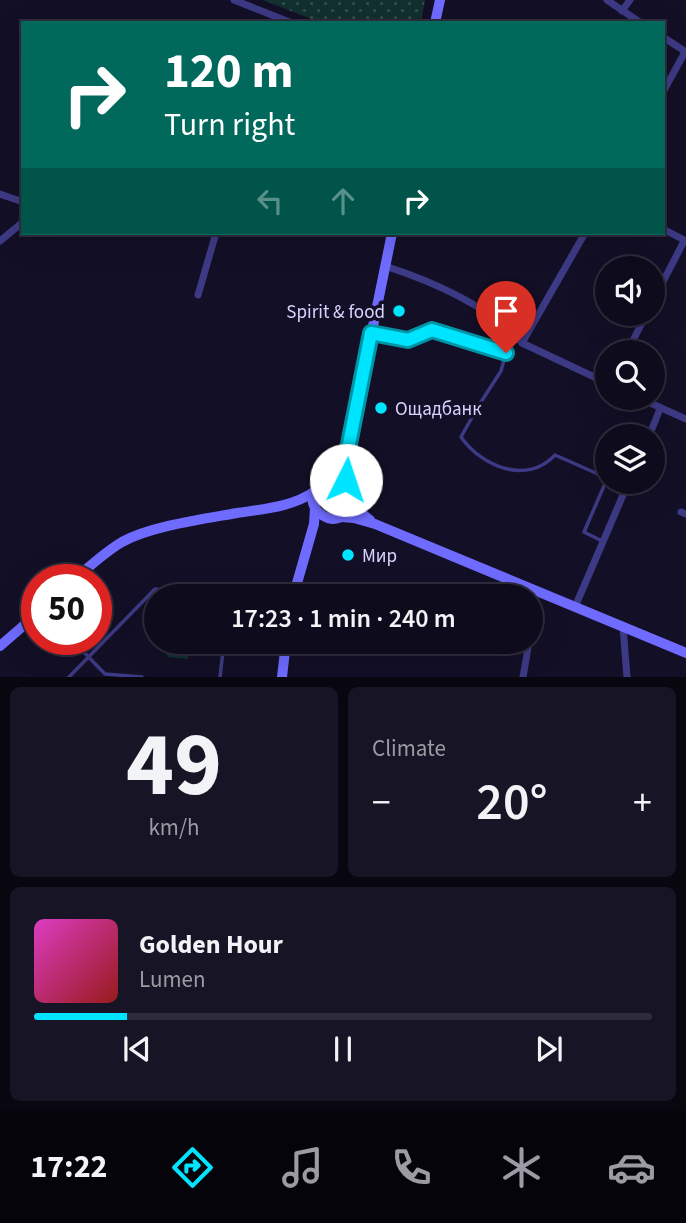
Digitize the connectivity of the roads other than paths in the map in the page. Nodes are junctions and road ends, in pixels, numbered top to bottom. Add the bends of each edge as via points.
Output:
1 (234, 0) edge
2 (440, 0) edge
3 (607, 0) edge
4 (629, 0) edge
5 (622, 11) junction
6 (278, 20) edge
7 (436, 21) edge
8 (638, 21) edge
9 (665, 38) edge
10 (686, 52) edge
11 (665, 89) edge
12 (0, 194) edge
13 (21, 201) edge
14 (21, 224) edge
15 (665, 230) edge
16 (215, 235) edge
17 (391, 235) edge
18 (584, 235) edge
19 (0, 241) edge
20 (685, 241) edge
21 (385, 265) junction
22 (665, 278) edge
23 (198, 295) dead end
24 (512, 331) junction
25 (371, 333) junction
26 (522, 343) junction
27 (506, 353) junction
28 (595, 377) edge
29 (663, 410) edge
30 (686, 419) edge
31 (348, 449) junction
32 (595, 473) edge
33 (327, 481) junction
34 (348, 489) junction
35 (315, 491) junction
36 (600, 494) edge
37 (623, 494) edge
38 (351, 501) junction
39 (287, 504) junction
40 (315, 509) junction
41 (337, 518) junction
42 (380, 526) junction
43 (311, 536) junction
44 (603, 542) junction
45 (92, 564) edge
46 (297, 584) edge
47 (520, 584) edge
48 (543, 594) edge
49 (144, 600) edge
50 (575, 607) junction
51 (624, 627) junction
52 (21, 628) edge
53 (0, 646) edge
54 (686, 653) edge
55 (222, 654) edge
56 (285, 654) edge
57 (526, 654) edge
58 (89, 656) junction
59 (69, 677) edge
60 (142, 677) edge
61 (220, 677) edge
62 (282, 677) edge
63 (523, 677) edge
64 (628, 677) edge

1 - 6 street
2 - 7 main road
3 - 5 street
4 - 5 street
5 - 8 street
9 - 10 street
10 - 11 street
12 - 13 street
14 - 19 street
15 - 20 street
16 - 23 street
17 - 21 main road
18 - 26 street
20 - 22 street
21 - 24 street via 444,288
21 - 25 main road
24 - 26 street
24 - 27 lane
25 - 27 street via 408,340 432,330
25 - 31 main road
26 - 28 street
27 - 32 lane via 501,371 461,437 469,449 509,471 530,471 546,465 555,455
29 - 30 street
31 - 33 main road
31 - 34 main road
33 - 34 main road
33 - 35 main road
34 - 38 main road
35 - 39 main road
35 - 40 main road
36 - 44 lane via 583,532
37 - 44 street
38 - 41 main road
38 - 42 main road
39 - 40 main road
39 - 45 main road via 144,533
40 - 41 main road via 322,516
40 - 43 main road
41 - 42 main road
41 - 43 main road
42 - 47 main road
43 - 46 main road
44 - 50 street
48 - 50 main road
49 - 58 lane
50 - 51 main road
51 - 54 main road
51 - 64 street
52 - 53 main road
55 - 61 lane
56 - 62 main road
57 - 63 street
58 - 59 lane
58 - 60 lane via 105,674

